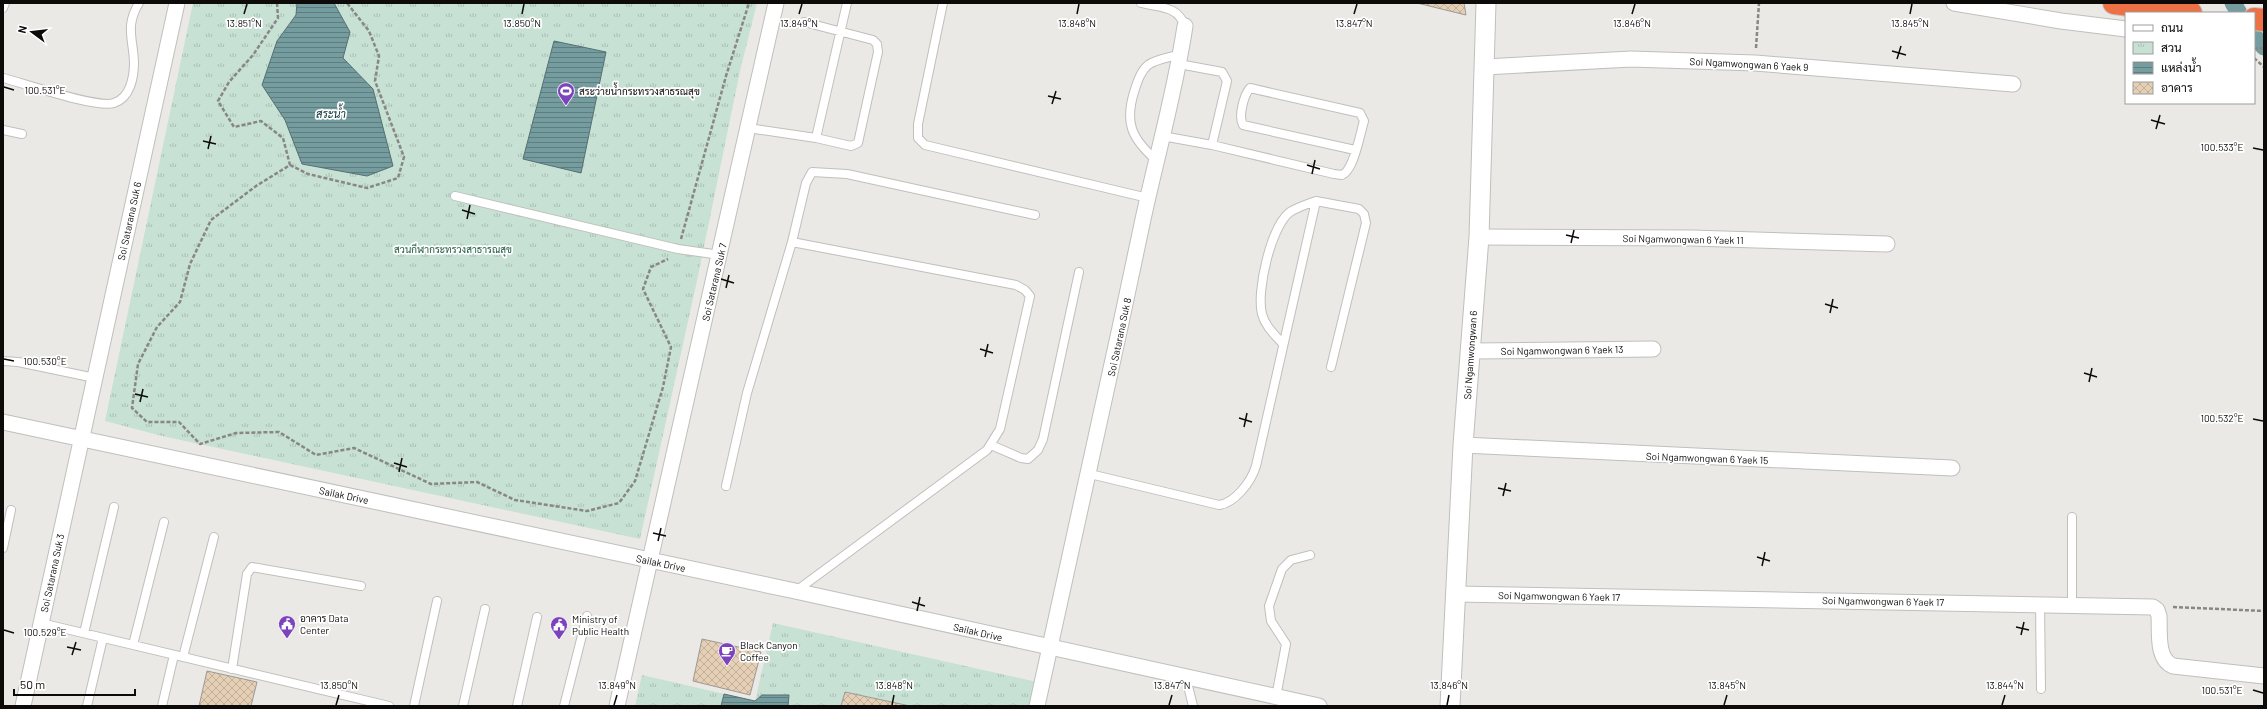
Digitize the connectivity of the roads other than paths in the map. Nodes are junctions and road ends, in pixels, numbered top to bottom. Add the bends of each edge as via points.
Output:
1 (5, 3) edge
2 (139, 3) edge
3 (177, 3) edge
4 (776, 3) edge
5 (847, 3) edge
6 (944, 3) edge
7 (1140, 3) edge
8 (1486, 3) edge
9 (1954, 3) edge
10 (2114, 3) edge
11 (3, 8) edge
12 (2183, 12) edge
13 (804, 22) dead end
14 (1185, 26) joint
15 (2125, 29) edge
16 (840, 31) junction
17 (1180, 59) junction
18 (1485, 67) junction
19 (3, 78) edge
20 (2013, 84) dead end
21 (748, 128) junction
22 (3, 130) edge
23 (22, 134) dead end
24 (1162, 136) junction
25 (816, 138) junction
26 (1212, 145) junction
27 (1355, 150) junction
28 (1156, 160) junction
29 (455, 196) dead end
30 (1148, 198) junction
31 (1316, 201) junction
32 (1035, 215) dead end
33 (1479, 237) junction
34 (792, 242) junction
35 (1887, 244) dead end
36 (720, 255) junction
37 (1079, 272) dead end
38 (1283, 344) junction
39 (1653, 349) dead end
40 (1471, 350) junction
41 (3, 362) edge
42 (1332, 367) dead end
43 (95, 378) junction
44 (3, 422) edge
45 (81, 439) junction
46 (991, 445) junction
47 (1463, 445) junction
48 (1952, 468) dead end
49 (1090, 474) junction
50 (726, 486) dead end
51 (114, 508) dead end
52 (11, 510) dead end
53 (2072, 517) dead end
54 (164, 522) dead end
55 (214, 537) dead end
56 (3, 548) edge
57 (1310, 555) dead end
58 (652, 561) junction
59 (361, 586) dead end
60 (796, 591) junction
61 (1455, 594) junction
62 (438, 601) dead end
63 (2040, 604) junction
64 (2072, 605) junction
65 (485, 609) dead end
66 (587, 616) dead end
67 (537, 617) dead end
68 (41, 623) junction
69 (84, 633) junction
70 (103, 638) junction
71 (133, 645) junction
72 (1050, 648) junction
73 (174, 655) junction
74 (183, 657) junction
75 (232, 669) junction
76 (2264, 676) edge
77 (1186, 678) junction
78 (2040, 689) dead end
79 (1276, 697) junction
80 (23, 706) edge
81 (87, 706) edge
82 (162, 706) edge
83 (389, 706) edge
84 (414, 706) edge
85 (463, 706) edge
86 (517, 706) edge
87 (564, 706) edge
88 (617, 706) edge
89 (1037, 706) edge
90 (1193, 706) edge
91 (1317, 706) edge
92 (1450, 706) edge

1 - 11 lane
2 - 19 lane via 130,20 134,63 132,80 127,95 114,104 91,102
3 - 43 street, Soi Satarana Suk 6
4 - 21 street, Soi Satarana Suk 7
5 - 16 lane
6 - 30 lane via 918,124 918,138 925,146
7 - 14 lane via 1174,11 1181,15
8 - 18 street, Soi Ngamwongwan 6
9 - 15 street
10 - 12 highway
13 - 16 lane
14 - 17 street, Soi Satarana Suk 8
16 - 25 lane
16 - 25 lane via 874,40 877,44 878,52 865,115 858,143 854,146
17 - 24 street, Soi Satarana Suk 8
17 - 26 lane via 1222,72 1227,81
17 - 28 lane via 1149,65 1139,77 1131,100 1129,116 1132,131 1141,146
18 - 20 street, Soi Ngamwongwan 6 Yaek 9 via 1631,59 1755,63
18 - 33 street, Soi Ngamwongwan 6
21 - 25 lane
21 - 36 street, Soi Satarana Suk 7
22 - 23 lane
24 - 26 lane
24 - 28 street, Soi Satarana Suk 8
26 - 27 lane via 1342,175 1349,170
27 - 27 lane via 1364,121 1360,113 1250,88 1245,94 1241,120 1243,124
28 - 30 street, Soi Satarana Suk 8
29 - 36 lane via 678,249
30 - 49 street, Soi Satarana Suk 8
31 - 38 lane
31 - 38 lane via 1290,213 1273,237 1260,296 1267,327
31 - 42 lane via 1359,209 1364,214 1366,222
32 - 34 lane via 847,174 812,172 806,183
33 - 35 street, Soi Ngamwongwan 6 Yaek 11 via 1692,238
33 - 40 street, Soi Ngamwongwan 6
34 - 46 lane via 1016,286 1025,290 1030,296 1004,414 1000,429
34 - 50 lane via 747,393
36 - 58 street, Soi Satarana Suk 7
37 - 46 lane via 1043,439 1038,450 1028,458 1021,458
38 - 49 lane via 1253,475 1232,501 1219,505
39 - 40 street, Soi Ngamwongwan 6 Yaek 13
40 - 47 street, Soi Ngamwongwan 6
41 - 43 lane via 18,362
43 - 45 street, Soi Satarana Suk 6
44 - 45 street, Sailak Drive
45 - 58 street, Sailak Drive
45 - 68 street, Soi Satarana Suk 3
46 - 60 lane
47 - 48 street, Soi Ngamwongwan 6 Yaek 15
47 - 61 street, Soi Ngamwongwan 6
49 - 72 street, Soi Satarana Suk 8
51 - 69 lane
52 - 56 lane
53 - 64 lane
54 - 71 lane
55 - 74 lane
57 - 79 lane via 1292,560 1282,569 1269,606 1271,621 1286,644
58 - 60 street, Sailak Drive
58 - 88 street, Soi Satarana Suk 7
59 - 75 lane via 252,567 247,574
60 - 72 street, Sailak Drive
61 - 63 street, Soi Ngamwongwan 6 Yaek 17
61 - 92 street, Soi Ngamwongwan 6
62 - 84 lane
63 - 64 street, Soi Ngamwongwan 6 Yaek 17
63 - 78 lane
64 - 76 street, Soi Ngamwongwan 6 Yaek 17 via 2153,607 2159,616 2162,656 2166,663 2173,666
65 - 85 lane
66 - 87 lane
67 - 86 lane
68 - 69 lane
68 - 80 street, Soi Satarana Suk 3
69 - 70 lane
70 - 71 lane
70 - 81 lane
71 - 73 lane
72 - 77 street, Sailak Drive
72 - 89 street, Soi Satarana Suk 8
73 - 74 lane
73 - 82 lane
74 - 75 lane
75 - 83 lane
77 - 79 street, Sailak Drive
77 - 90 lane
79 - 91 street, Sailak Drive

